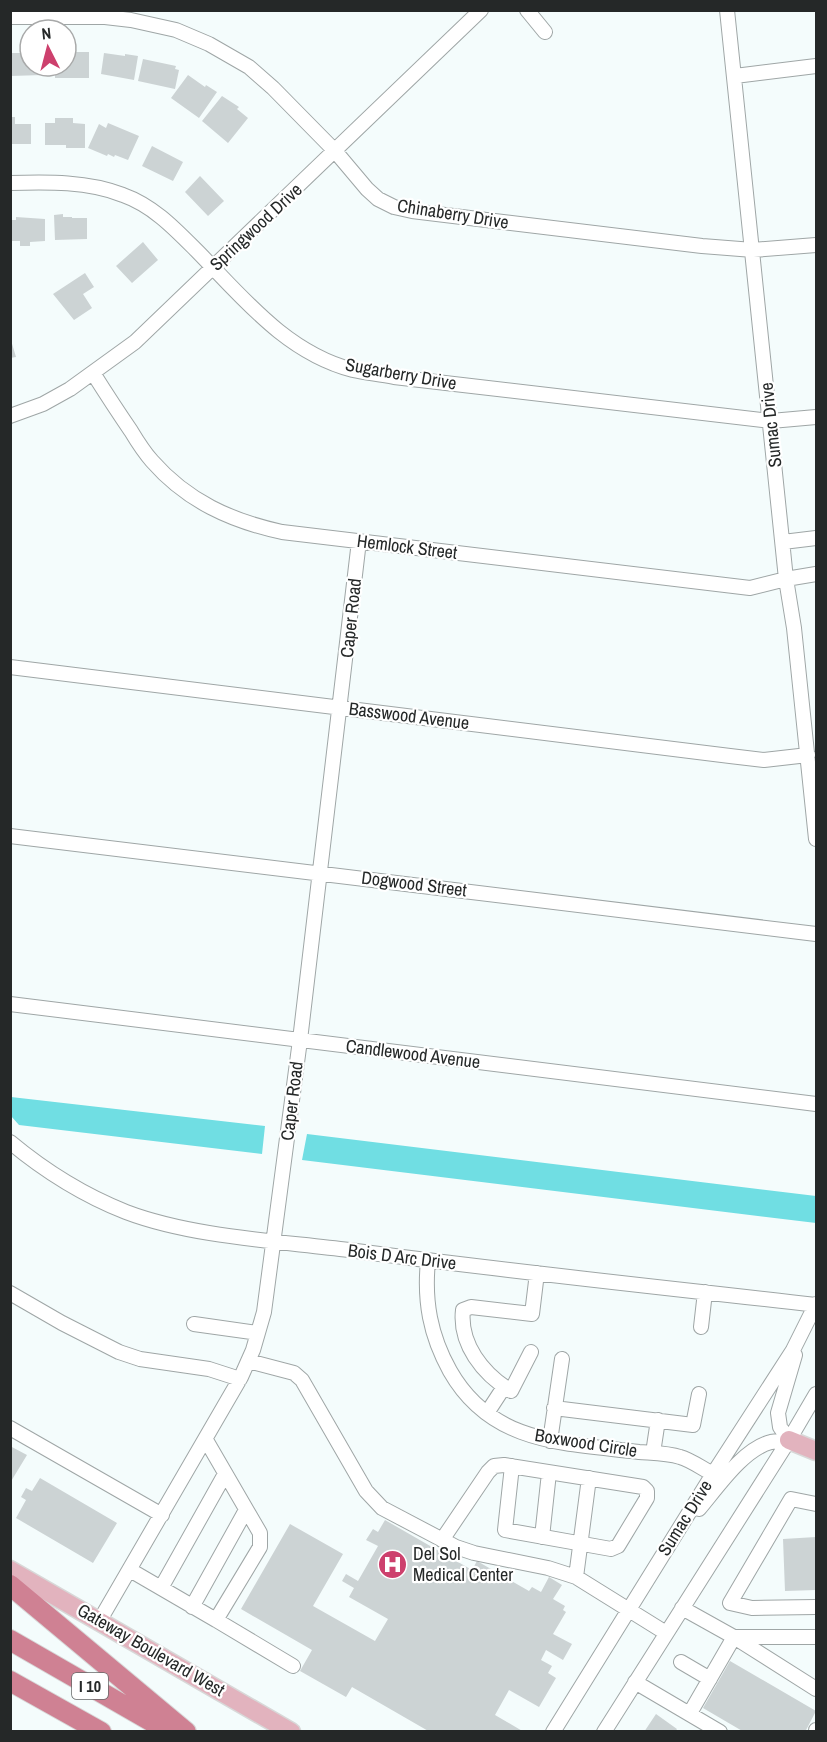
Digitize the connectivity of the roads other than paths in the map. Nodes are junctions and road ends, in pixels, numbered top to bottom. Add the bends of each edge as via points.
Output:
1 (482, 10) edge
2 (527, 10) edge
3 (727, 10) edge
4 (10, 17) edge
5 (545, 32) dead end
6 (816, 66) edge
7 (735, 76) junction
8 (335, 152) junction
9 (10, 183) edge
10 (816, 245) edge
11 (753, 250) junction
12 (213, 267) junction
13 (93, 373) junction
14 (10, 416) edge
15 (816, 417) edge
16 (771, 421) junction
17 (816, 538) edge
18 (359, 541) junction
19 (783, 542) junction
20 (816, 574) edge
21 (786, 579) junction
22 (10, 667) edge
23 (341, 707) junction
24 (811, 748) edge
25 (814, 791) edge
26 (10, 836) edge
27 (816, 838) edge
28 (321, 873) junction
29 (816, 934) edge
30 (10, 1004) edge
31 (300, 1040) junction
32 (816, 1104) edge
33 (10, 1142) edge
34 (274, 1240) junction
35 (428, 1261) junction
36 (537, 1273) junction
37 (705, 1292) junction
38 (10, 1293) edge
39 (816, 1305) edge
40 (194, 1324) dead end
41 (701, 1327) dead end
42 (803, 1330) junction
43 (258, 1333) junction
44 (531, 1352) dead end
45 (562, 1359) dead end
46 (248, 1361) junction
47 (240, 1379) junction
48 (504, 1387) junction
49 (699, 1394) dead end
50 (816, 1394) edge
51 (554, 1408) junction
52 (487, 1413) junction
53 (658, 1420) junction
54 (10, 1428) edge
55 (206, 1440) junction
56 (789, 1440) junction
57 (550, 1441) junction
58 (816, 1451) edge
59 (653, 1453) junction
60 (512, 1466) junction
61 (549, 1473) junction
62 (225, 1474) junction
63 (713, 1474) junction
64 (589, 1478) junction
65 (816, 1504) edge
66 (246, 1510) junction
67 (162, 1515) junction
68 (542, 1537) junction
69 (442, 1540) junction
70 (580, 1544) junction
71 (669, 1545) junction
72 (10, 1570) edge
73 (130, 1570) junction
74 (576, 1577) junction
75 (10, 1586) edge
76 (162, 1588) junction
77 (192, 1607) junction
78 (816, 1607) edge
79 (682, 1608) junction
80 (629, 1609) junction
81 (100, 1620) junction
82 (216, 1620) junction
83 (666, 1633) junction
84 (734, 1637) junction
85 (816, 1637) edge
86 (10, 1640) edge
87 (681, 1662) dead end
88 (293, 1666) dead end
89 (710, 1679) junction
90 (635, 1682) junction
91 (15, 1685) edge
92 (816, 1689) edge
93 (690, 1713) junction
94 (101, 1731) edge
95 (170, 1731) edge
96 (186, 1731) edge
97 (291, 1731) edge
98 (553, 1731) edge
99 (604, 1731) edge
100 (720, 1731) edge

1 - 8 street, Springwood Drive
2 - 5 street
3 - 7 street, Sumac Drive
4 - 8 street, Chinaberry Drive via 105,17 176,30 209,44 265,81
6 - 7 street
7 - 11 street, Sumac Drive
8 - 11 street, Chinaberry Drive via 367,189 394,207
8 - 12 street, Springwood Drive
9 - 12 street, Sugarberry Drive via 71,183 123,194 172,225
10 - 11 street, Chinaberry Drive
11 - 16 street, Sumac Drive
12 - 13 street, Springwood Drive via 135,342
12 - 16 street, Sugarberry Drive via 285,337 351,369
13 - 14 street, Springwood Drive via 43,404
13 - 18 street, Hemlock Street via 150,459 193,498 252,525
15 - 16 street, Sugarberry Drive
16 - 19 street, Sumac Drive
17 - 19 street
18 - 21 street, Hemlock Street via 750,588
18 - 23 street, Caper Road
19 - 21 street, Sumac Drive
20 - 21 street, Hemlock Street
21 - 24 street, Sumac Drive
22 - 23 street, Basswood Avenue
23 - 24 street, Basswood Avenue via 752,758
23 - 28 street, Caper Road
24 - 25 street, Sumac Drive
25 - 27 street, Sumac Drive
26 - 28 street, Dogwood Street
28 - 29 street, Dogwood Street
28 - 31 street, Caper Road
30 - 31 street, Candlewood Avenue
31 - 32 street, Candlewood Avenue
31 - 34 street, Caper Road
33 - 34 street, Bois D Arc Drive via 65,1182 128,1212 206,1232
34 - 35 street, Bois D Arc Drive
34 - 43 street, Caper Road
35 - 36 street, Bois D Arc Drive
35 - 52 street, Boxwood Circle via 427,1308 432,1332 454,1378
36 - 37 street, Bois D Arc Drive
36 - 48 street via 532,1314 471,1307 464,1310 462,1321 470,1350
37 - 39 street, Bois D Arc Drive
37 - 41 street
38 - 47 street via 119,1352 209,1369
39 - 42 street, Sumac Drive
40 - 43 street
42 - 56 street via 778,1413 780,1427
42 - 63 street, Sumac Drive
43 - 46 street, Caper Road
44 - 48 street via 511,1391
45 - 51 street
46 - 47 street, Caper Road
46 - 69 street via 294,1373 302,1380 372,1499
47 - 55 street, Caper Road
48 - 52 street
49 - 53 street via 693,1425
50 - 56 street
51 - 53 street
51 - 57 street
52 - 57 street, Boxwood Circle via 517,1432
53 - 59 street
54 - 67 street
55 - 62 street
55 - 67 street, Caper Road
56 - 58 main road
56 - 71 street via 753,1451
56 - 79 street
57 - 59 street, Boxwood Circle
59 - 63 street, Boxwood Circle via 681,1457
60 - 61 street
60 - 68 street via 505,1530
60 - 69 street via 494,1466 488,1472
61 - 64 street
61 - 68 street
62 - 66 street
62 - 76 street
63 - 71 street, Sumac Drive
64 - 70 street
64 - 70 street via 643,1486 647,1498 618,1546 611,1549
65 - 78 street via 790,1499 730,1603 752,1608
66 - 77 street
66 - 82 street via 261,1537 260,1547
67 - 73 street, Caper Road
68 - 70 street
69 - 74 street via 474,1553
70 - 74 street
71 - 80 street, Sumac Drive
72 - 81 main road, Gateway Boulevard West
73 - 76 street
73 - 81 street, Caper Road
74 - 80 street
75 - 96 highway
76 - 77 street
77 - 82 street
79 - 83 street
79 - 84 street
80 - 83 street
80 - 98 street, Sumac Drive
81 - 97 main road, Gateway Boulevard West
82 - 88 street
83 - 90 street
84 - 85 street
84 - 89 street
84 - 92 street
86 - 95 highway, I 10
87 - 89 street
89 - 93 street
90 - 93 street
90 - 99 street
91 - 94 highway, I 10
93 - 100 street

